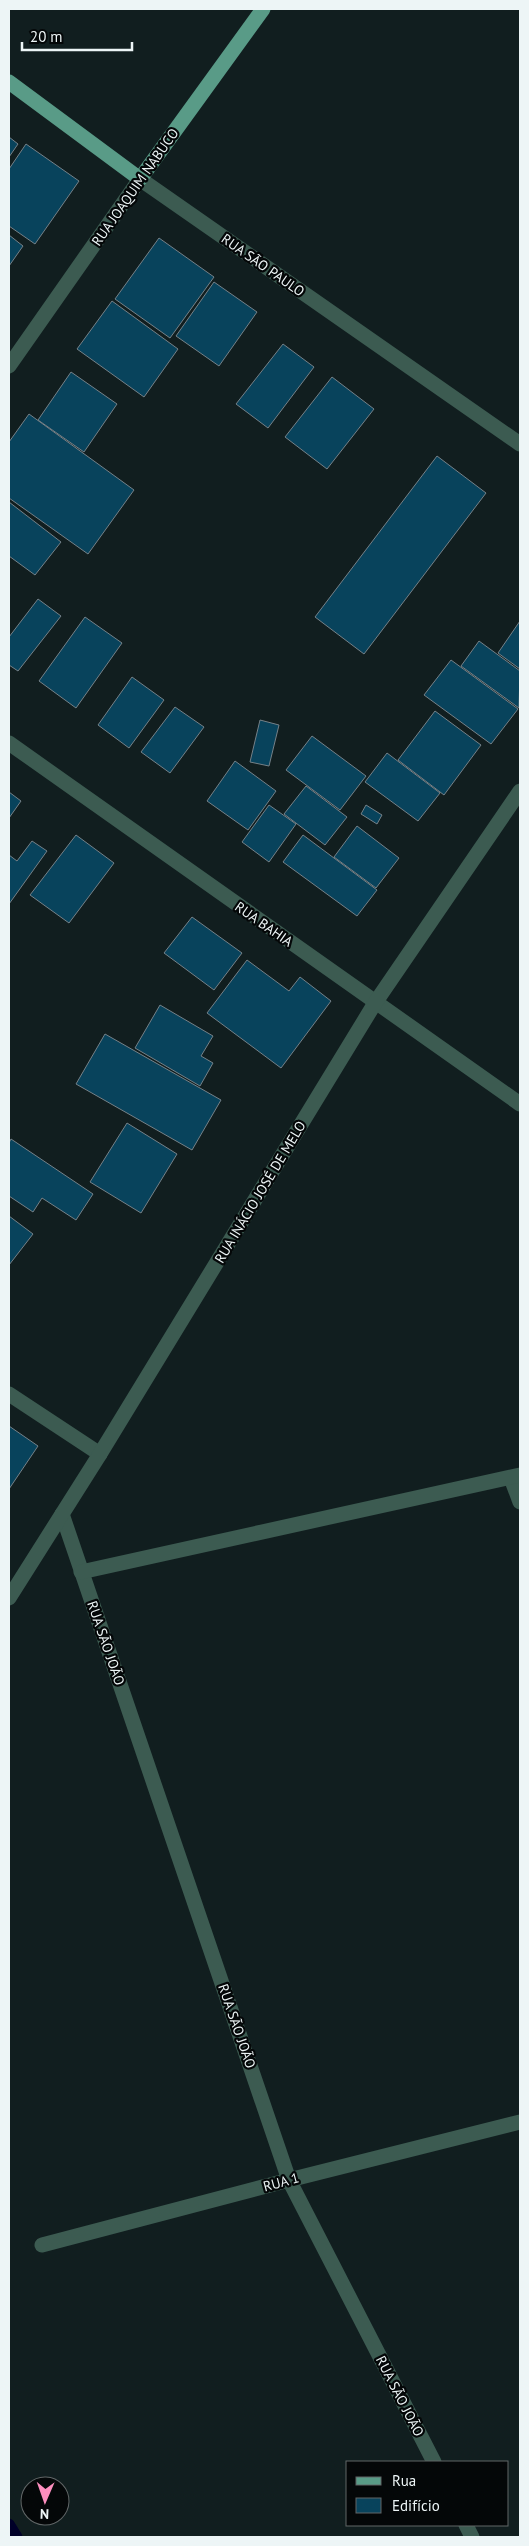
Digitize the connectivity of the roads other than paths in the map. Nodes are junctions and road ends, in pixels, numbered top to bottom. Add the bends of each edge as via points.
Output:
1 (263, 9) edge
2 (9, 82) edge
3 (140, 179) junction
4 (9, 366) edge
5 (520, 444) edge
6 (9, 743) edge
7 (520, 791) edge
8 (375, 1004) junction
9 (520, 1104) edge
10 (9, 1394) edge
11 (100, 1454) junction
12 (515, 1477) edge
13 (520, 1502) edge
14 (62, 1514) junction
15 (81, 1572) junction
16 (9, 1598) edge
17 (520, 2122) edge
18 (289, 2180) junction
19 (42, 2246) dead end
20 (433, 2461) edge

1 - 3 main road, RUA JOAQUIM NABUCO
2 - 3 main road, RUA SÃO PAULO
3 - 4 street, RUA JOAQUIM NABUCO
3 - 5 street, RUA SÃO PAULO
6 - 8 street, RUA BAHIA
7 - 8 street, RUA INÁCIO JOSÉ DE MELO
8 - 9 street, RUA BAHIA
8 - 11 street, RUA INÁCIO JOSÉ DE MELO
10 - 11 street
11 - 14 street, RUA INÁCIO JOSÉ DE MELO
12 - 13 street
12 - 15 street
14 - 15 street, RUA SÃO JOÃO
14 - 16 street, RUA INÁCIO JOSÉ DE MELO
15 - 18 street, RUA SÃO JOÃO
17 - 18 street, RUA 1
18 - 19 street, RUA 1
18 - 20 street, RUA SÃO JOÃO

